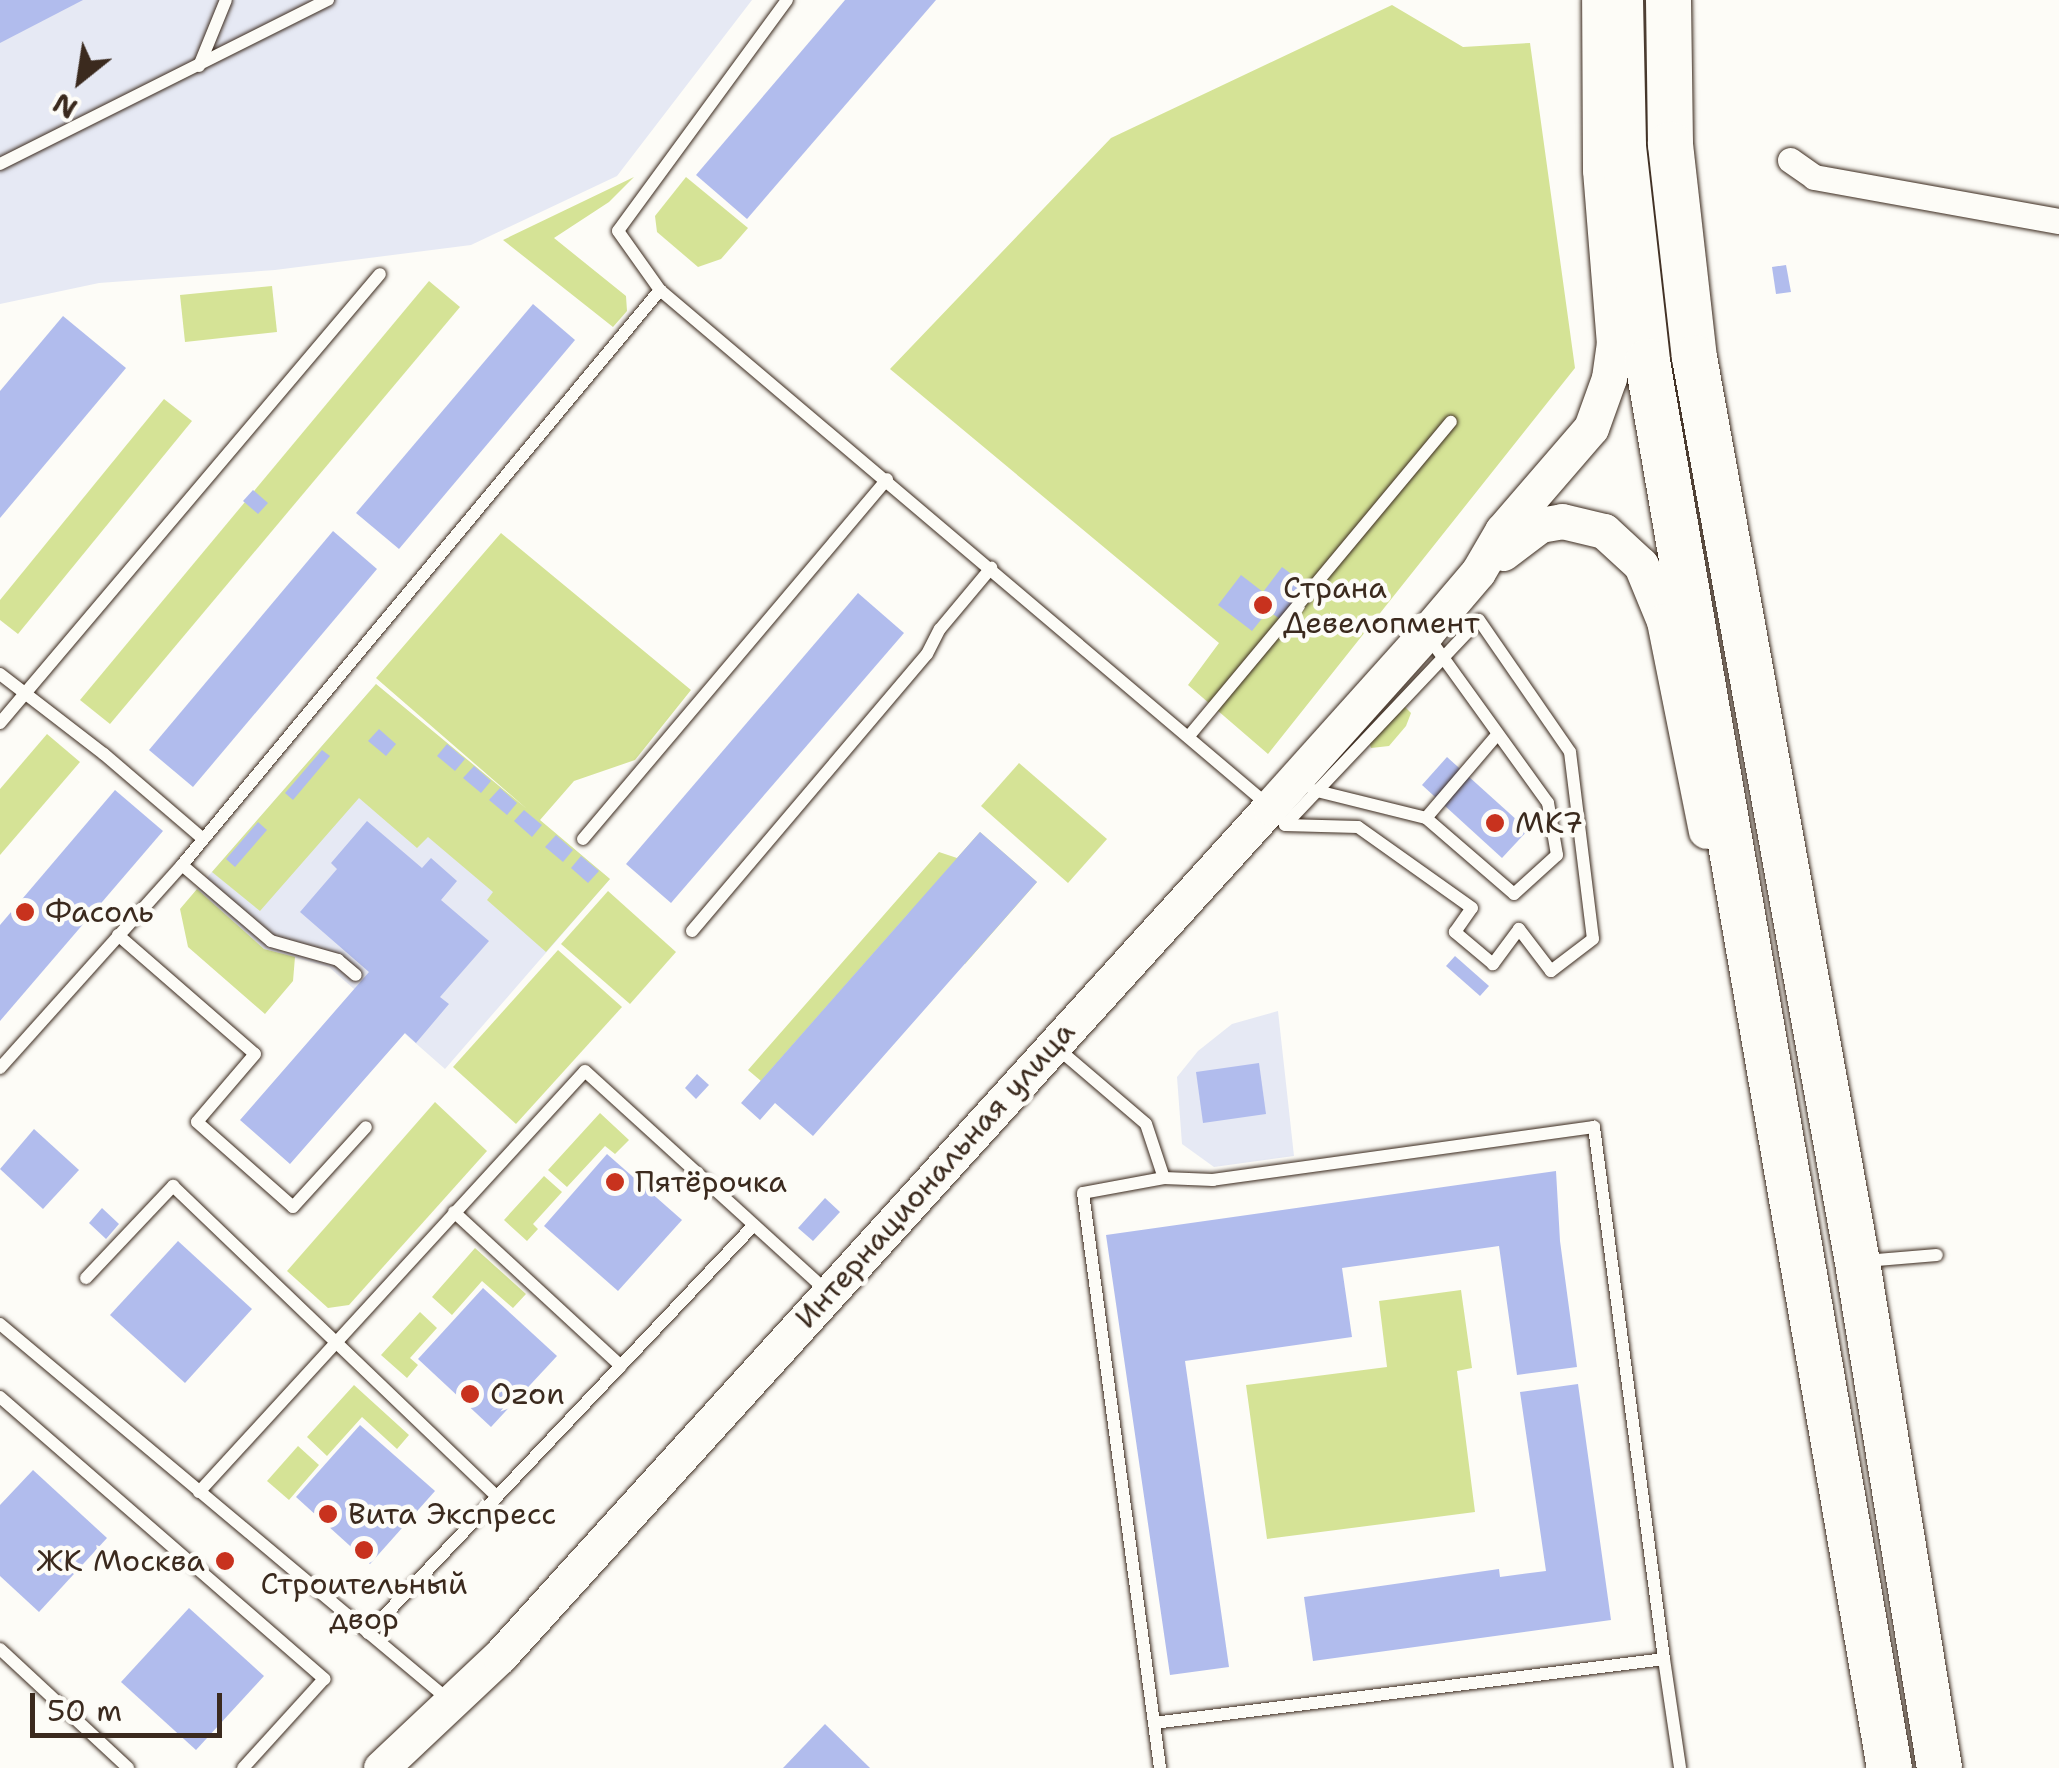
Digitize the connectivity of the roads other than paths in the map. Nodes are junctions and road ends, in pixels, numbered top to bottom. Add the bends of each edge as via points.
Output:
1 (226, 0) edge
2 (328, 0) edge
3 (787, 0) edge
4 (1599, 0) edge
5 (1620, 0) edge
6 (1668, 0) edge
7 (1689, 0) edge
8 (199, 66) junction
9 (1790, 160) dead end
10 (0, 164) edge
11 (2059, 221) edge
12 (380, 274) dead end
13 (660, 290) junction
14 (1694, 356) junction
15 (1451, 422) dead end
16 (887, 479) junction
17 (992, 568) junction
18 (1478, 572) junction
19 (1433, 646) junction
20 (0, 674) edge
21 (24, 693) junction
22 (0, 723) edge
23 (1189, 736) junction
24 (1496, 736) junction
25 (1291, 795) junction
26 (1426, 818) junction
27 (203, 839) junction
28 (583, 840) dead end
29 (182, 865) junction
30 (1746, 928) junction
31 (692, 930) dead end
32 (118, 934) junction
33 (356, 975) dead end
34 (1054, 1045) junction
35 (0, 1068) edge
36 (366, 1127) dead end
37 (1164, 1178) junction
38 (454, 1212) junction
39 (753, 1226) junction
40 (1937, 1256) dead end
41 (1857, 1262) junction
42 (86, 1278) dead end
43 (829, 1293) junction
44 (0, 1324) edge
45 (336, 1340) junction
46 (621, 1366) junction
47 (0, 1397) edge
48 (198, 1492) junction
49 (497, 1497) junction
50 (368, 1633) junction
51 (0, 1649) edge
52 (1664, 1659) junction
53 (452, 1703) junction
54 (1154, 1722) junction
55 (128, 1768) edge
56 (243, 1768) edge
57 (381, 1768) edge
58 (1160, 1768) edge
59 (1680, 1768) edge
60 (1889, 1768) edge
61 (1939, 1768) edge

1 - 8 lane
2 - 8 lane
3 - 13 lane via 618,231
4 - 18 street via 1600,170 1614,331 1609,378 1592,428 1502,531
5 - 30 highway via 1623,146 1647,361
6 - 14 highway via 1670,144
7 - 14 street
8 - 10 lane
9 - 11 street via 1814,177
12 - 21 lane
13 - 16 lane
13 - 27 lane
14 - 41 highway
15 - 23 lane
16 - 17 lane
16 - 28 lane
17 - 23 lane
17 - 31 lane
18 - 19 street, Интернациональная улица
18 - 30 street via 1540,526 1562,521 1604,532 1642,565 1664,621 1716,869
19 - 24 lane
19 - 25 street, Интернациональная улица
19 - 25 lane via 1479,620 1570,752 1593,939 1551,971 1519,929 1493,964 1454,932 1472,908 1358,827 1285,826
20 - 21 lane
21 - 22 lane
21 - 27 lane
23 - 25 lane
24 - 26 lane
24 - 26 lane via 1548,802 1557,855 1514,894
25 - 26 lane
25 - 34 street, Интернациональная улица
27 - 29 lane
29 - 32 lane
29 - 33 lane via 271,942 338,960
30 - 60 highway
32 - 35 lane
32 - 36 lane via 255,1054 197,1122 293,1207
34 - 37 lane via 1146,1124
34 - 43 street, Интернациональная улица
37 - 52 lane via 1214,1180 1594,1127
37 - 54 lane via 1083,1192
38 - 39 lane via 585,1071
38 - 45 lane
38 - 46 lane
39 - 43 lane
39 - 46 lane
40 - 41 lane
41 - 61 highway
42 - 45 lane via 173,1186
43 - 53 street, Интернациональная улица
44 - 48 lane
45 - 48 lane
45 - 49 lane
46 - 49 lane
47 - 56 lane via 324,1679
48 - 50 lane
49 - 50 lane
50 - 53 lane
51 - 55 lane
52 - 54 lane
52 - 59 lane
53 - 57 street, Интернациональная улица
54 - 58 lane

